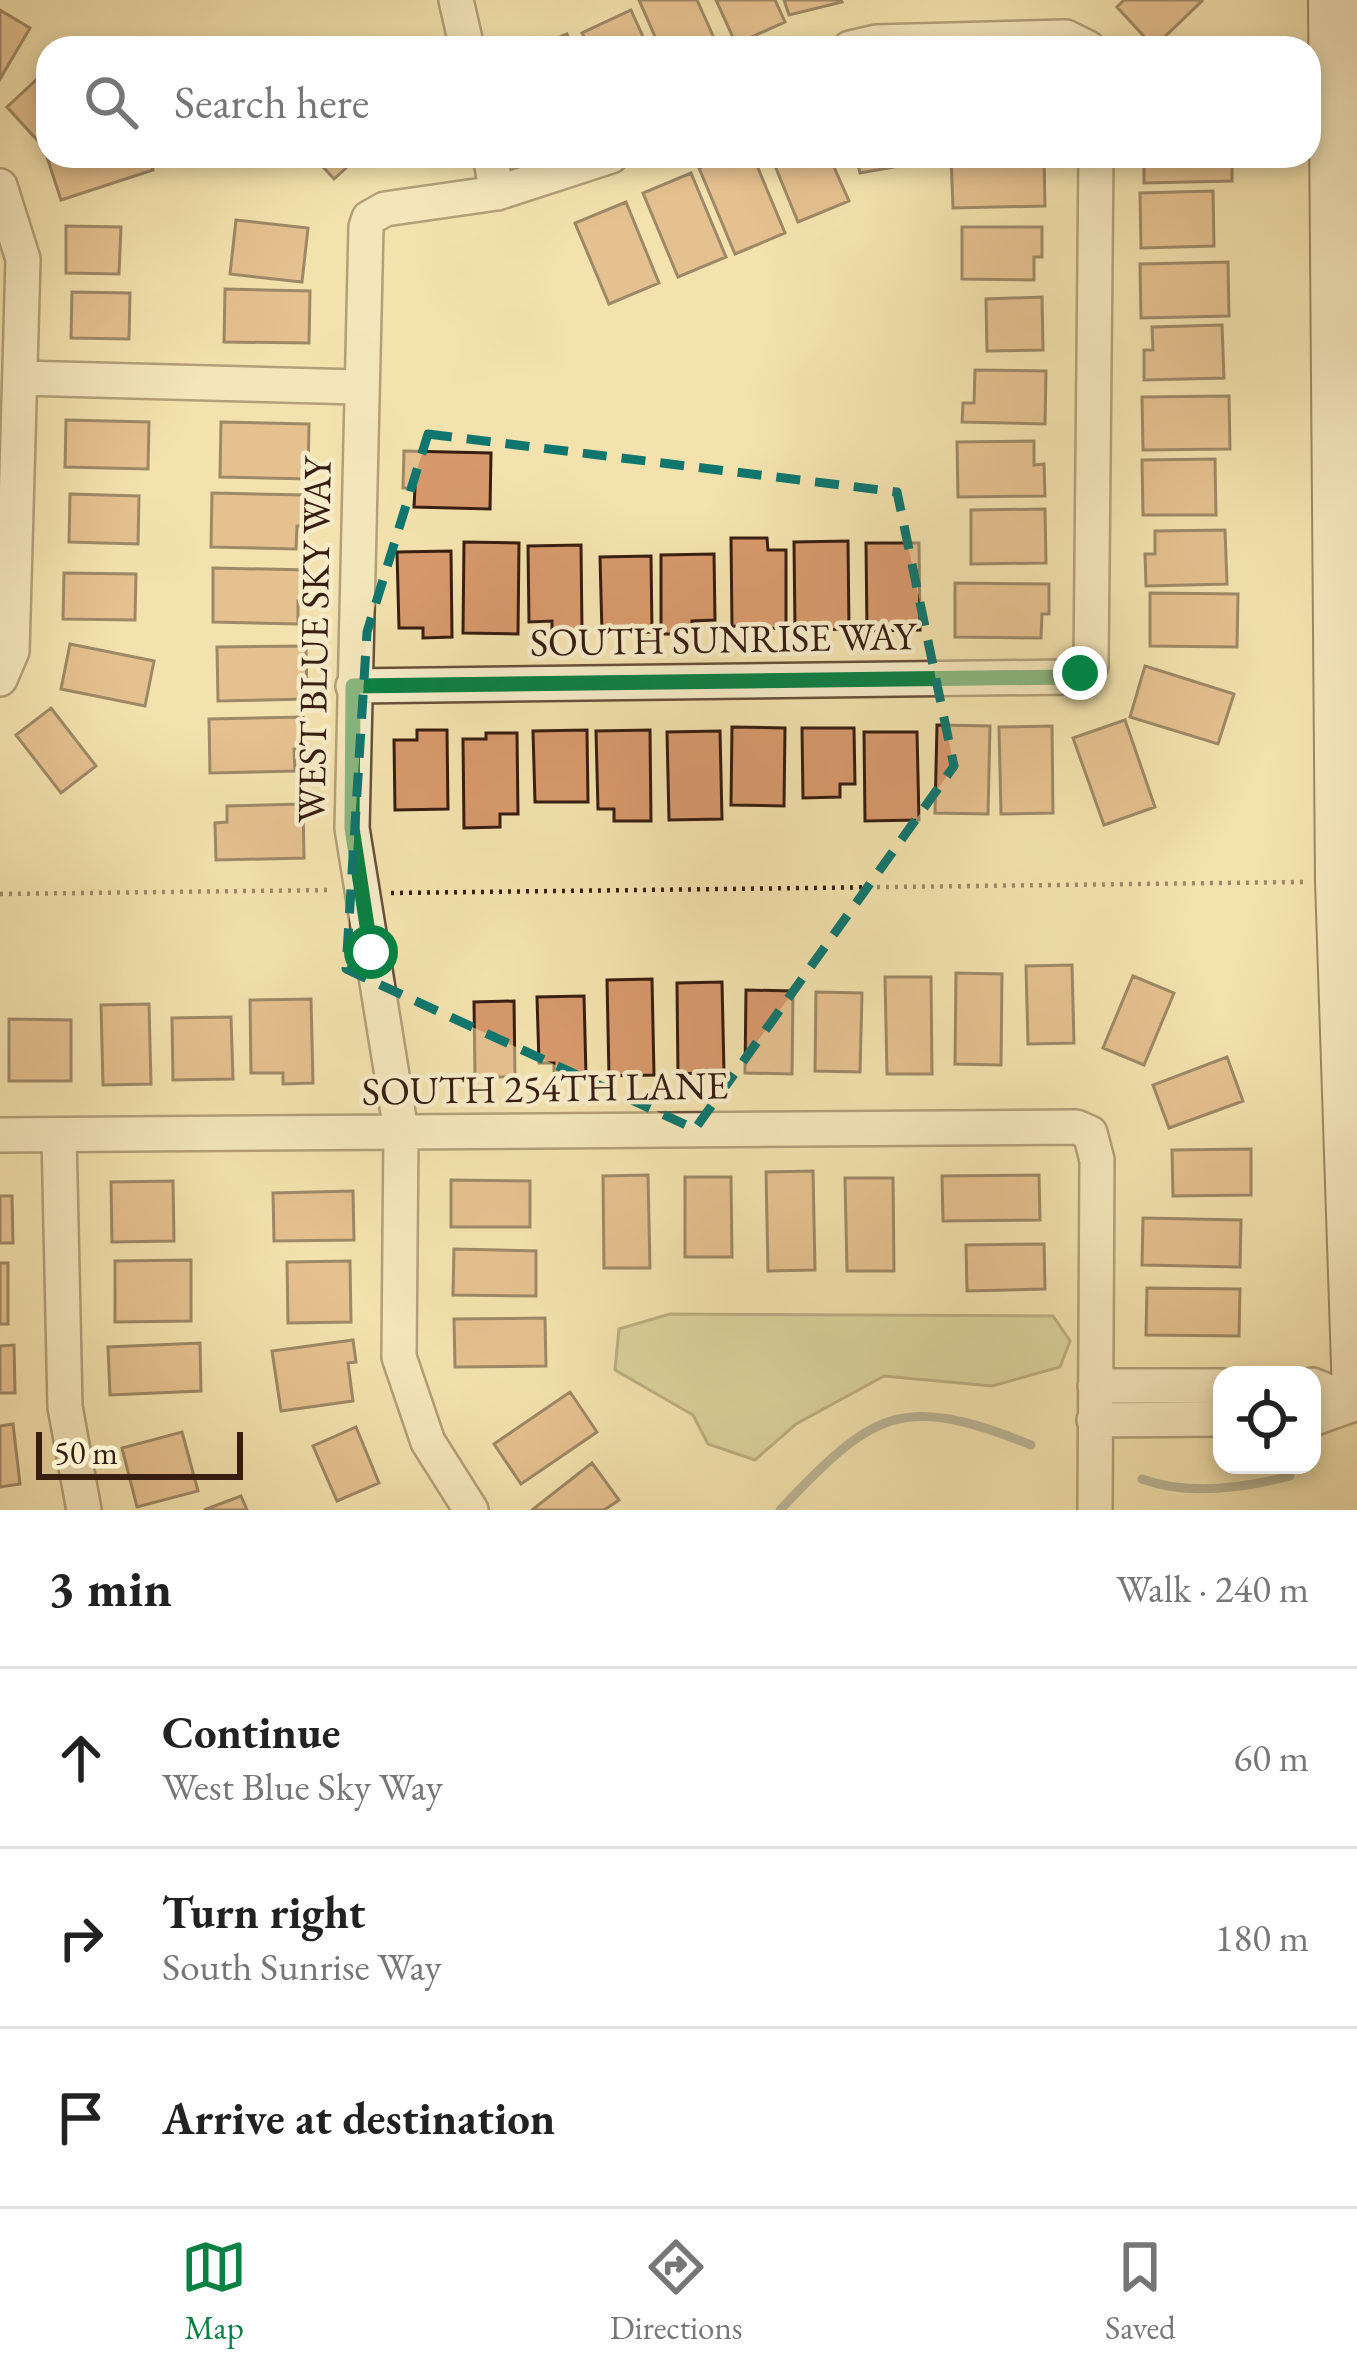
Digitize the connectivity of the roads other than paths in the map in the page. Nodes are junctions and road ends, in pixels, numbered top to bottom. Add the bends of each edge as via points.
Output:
1 (456, 0) edge
2 (1334, 0) edge
3 (464, 36) edge
4 (492, 168) edge
5 (574, 168) edge
6 (1096, 168) edge
7 (0, 186) edge
8 (497, 193) junction
9 (20, 378) junction
10 (360, 387) junction
11 (2, 678) edge
12 (353, 686) junction
13 (401, 1131) junction
14 (0, 1135) edge
15 (59, 1135) junction
16 (1213, 1387) edge
17 (1321, 1389) edge
18 (1357, 1395) edge
19 (1095, 1403) junction
20 (1321, 1416) edge
21 (1213, 1418) edge
22 (84, 1510) edge
23 (471, 1510) edge
24 (1095, 1510) edge

1 - 3 street
2 - 18 street via 1340,881
4 - 8 street
5 - 8 street
6 - 12 street, SOUTH SUNRISE WAY via 1091,666 1067,677
7 - 9 street via 23,259
8 - 10 street, WEST BLUE SKY WAY via 369,218
9 - 10 street
9 - 11 street via 12,651
10 - 12 street, WEST BLUE SKY WAY
12 - 13 street, WEST BLUE SKY WAY via 352,828
13 - 15 street, SOUTH 254TH LANE
13 - 19 street, SOUTH 254TH LANE via 1061,1124 1090,1133
13 - 23 street, WEST BLUE SKY WAY via 399,1357 428,1442
14 - 15 street, SOUTH 254TH LANE
15 - 22 street via 65,1407
16 - 19 street
17 - 20 street via 1357,1403
19 - 21 street
19 - 24 street

